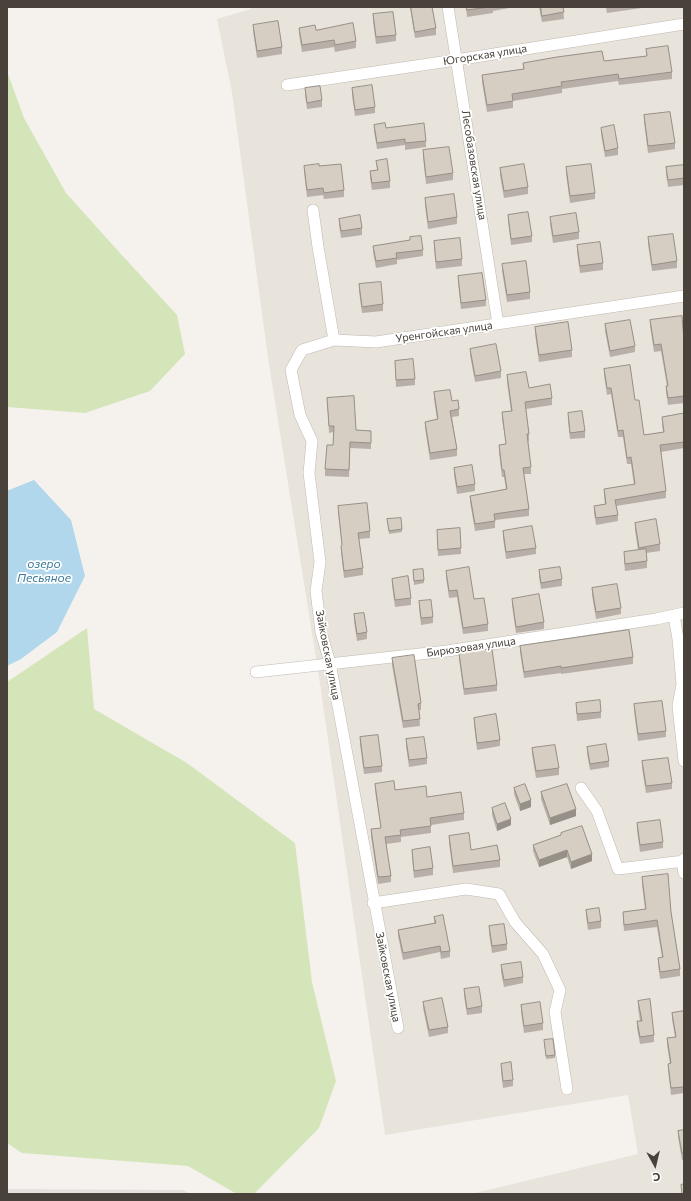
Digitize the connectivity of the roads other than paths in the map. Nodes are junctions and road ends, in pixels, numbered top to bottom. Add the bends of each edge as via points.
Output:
1 (448, 7) edge
2 (684, 24) edge
3 (456, 60) junction
4 (287, 85) dead end
5 (313, 210) dead end
6 (684, 296) edge
7 (498, 324) junction
8 (334, 340) junction
9 (679, 614) edge
10 (330, 663) junction
11 (256, 672) dead end
12 (684, 761) edge
13 (581, 788) dead end
14 (683, 860) edge
15 (684, 874) edge
16 (373, 903) junction
17 (398, 1028) dead end
18 (566, 1089) dead end

1 - 3 street, Лесобазовская улица
2 - 3 street, Югорская улица
3 - 4 street, Югорская улица
3 - 7 street, Лесобазовская улица
5 - 8 street
6 - 7 street, Уренгойская улица
7 - 8 street, Уренгойская улица via 376,342
8 - 10 street, Зайковская улица via 302,350 290,370 300,415 312,441 309,473 320,562 316,590 321,632
9 - 10 street, Бирюзовая улица via 454,650
9 - 12 street via 678,639 682,684 678,706
10 - 11 street, Бирюзовая улица
10 - 16 street, Зайковская улица
13 - 14 street via 597,811 618,868
14 - 15 street
16 - 17 street, Зайковская улица
16 - 18 street via 466,889 499,894 515,922 543,954 560,990 555,1012

